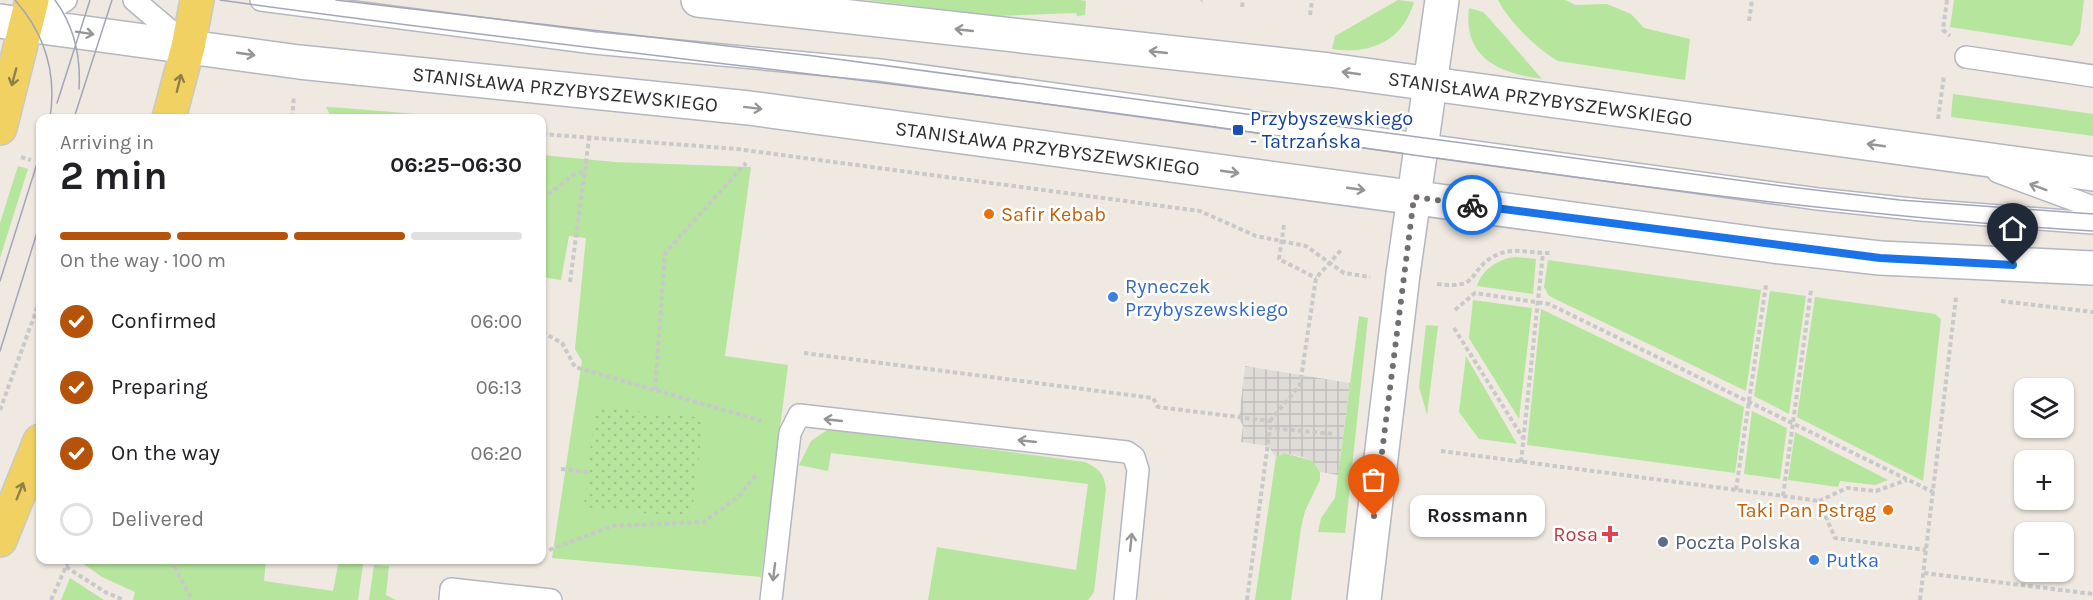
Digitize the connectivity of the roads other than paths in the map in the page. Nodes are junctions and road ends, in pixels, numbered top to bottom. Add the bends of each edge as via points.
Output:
1 (66, 0) edge
2 (134, 0) edge
3 (197, 0) edge
4 (261, 0) edge
5 (698, 0) edge
6 (1442, 0) edge
7 (20, 15) edge
8 (188, 47) junction
9 (1966, 57) dead end
10 (2093, 76) edge
11 (1430, 84) junction
12 (170, 114) edge
13 (0, 128) edge
14 (1421, 146) junction
15 (1934, 153) junction
16 (2093, 174) edge
17 (1414, 197) junction
18 (2093, 207) edge
19 (2093, 223) edge
20 (2093, 268) edge
21 (36, 451) edge
22 (0, 540) edge
23 (450, 600) edge
24 (551, 600) edge
25 (771, 600) edge
26 (1125, 600) edge
27 (1364, 600) edge

1 - 7 lane
2 - 8 lane
3 - 8 main road
4 - 14 lane via 594,43 880,70
11 -> 5 main road, STANISŁAWA PRZYBYSZEWSKIEGO
6 - 11 main road
7 -> 8 main road, STANISŁAWA PRZYBYSZEWSKIEGO
7 -> 13 main road
12 -> 8 main road
8 -> 17 main road, STANISŁAWA PRZYBYSZEWSKIEGO via 749,108
9 - 10 lane
11 - 14 main road
15 -> 11 main road, STANISŁAWA PRZYBYSZEWSKIEGO
14 - 17 main road
14 - 19 lane via 1818,200
15 - 16 main road, STANISŁAWA PRZYBYSZEWSKIEGO
18 -> 15 lane via 1985,167
17 - 20 main road, STANISŁAWA PRZYBYSZEWSKIEGO via 1880,258
17 - 27 main road
22 -> 21 main road
23 - 24 lane via 452,589
26 -> 25 lane via 1138,470 1137,462 1127,452 798,416 791,431

